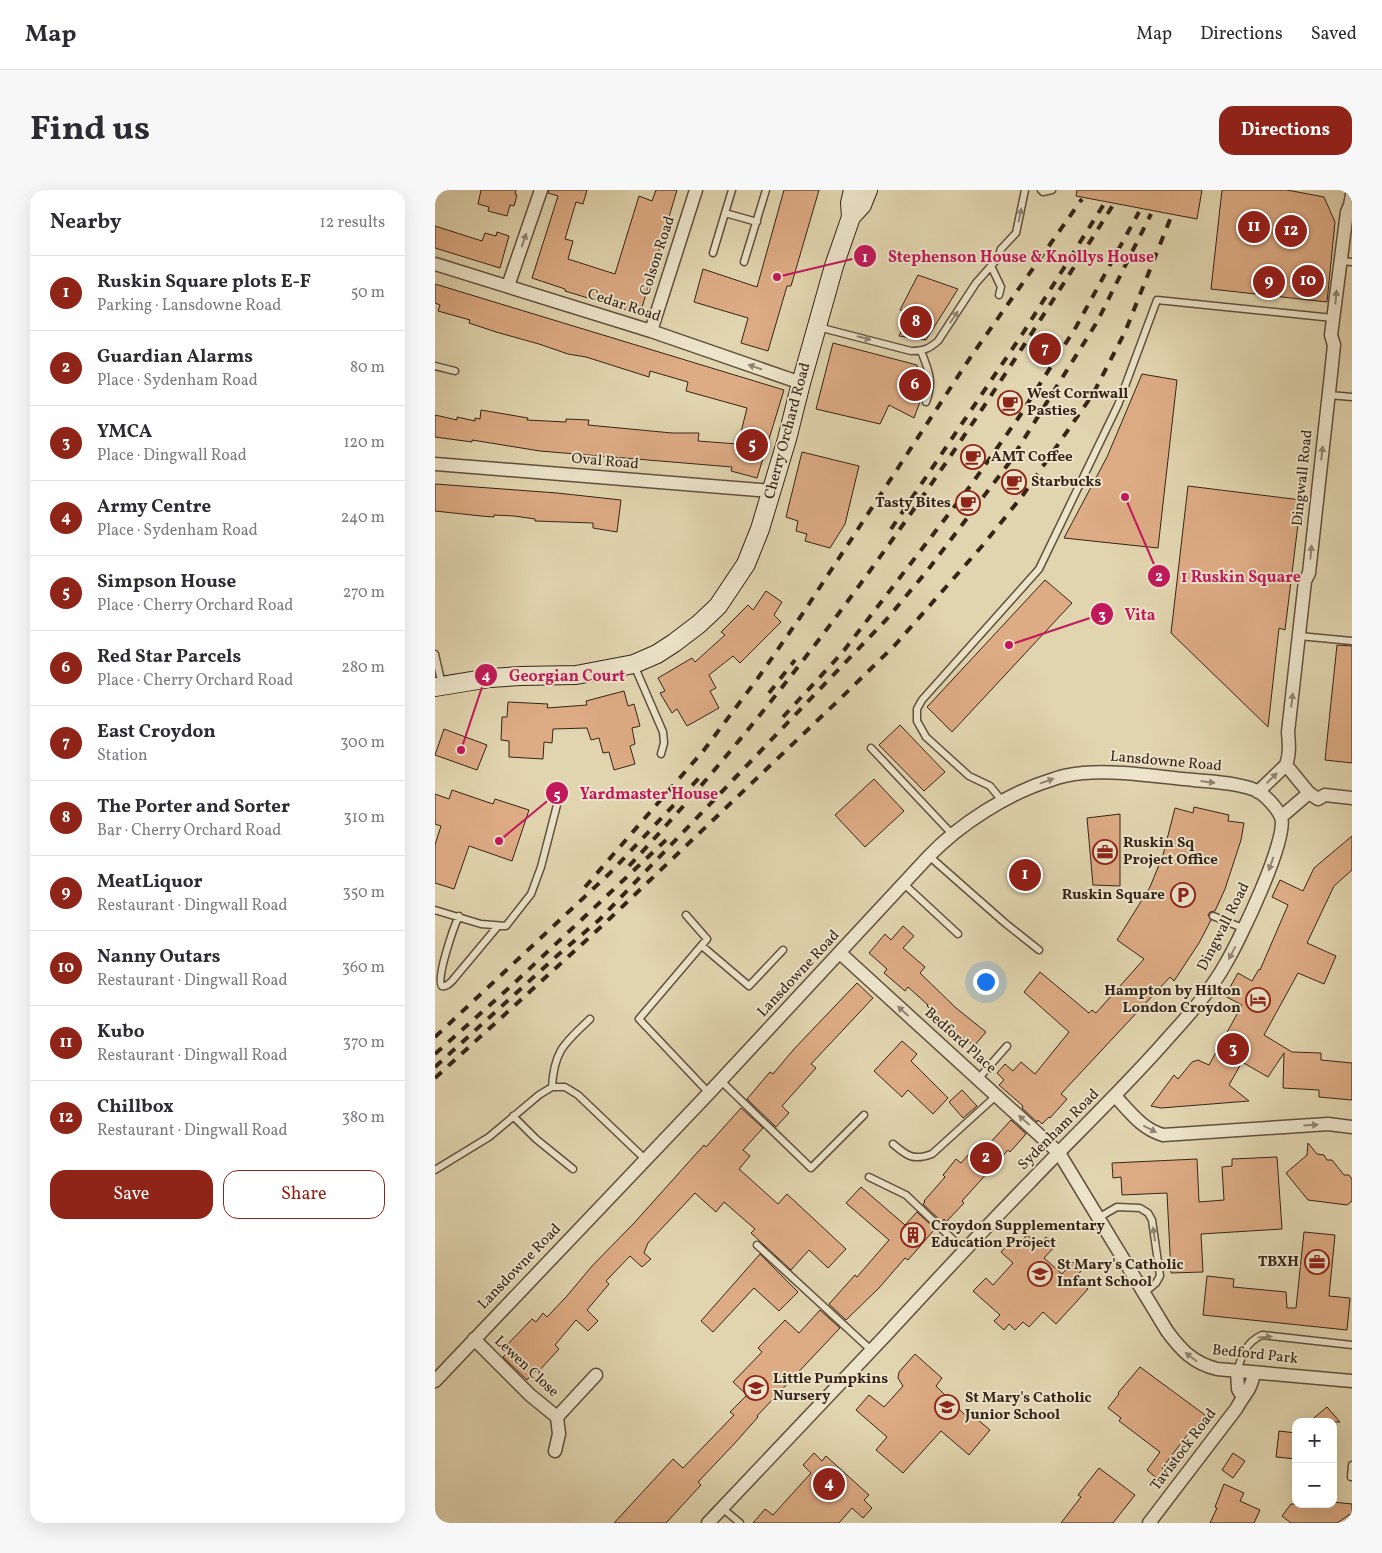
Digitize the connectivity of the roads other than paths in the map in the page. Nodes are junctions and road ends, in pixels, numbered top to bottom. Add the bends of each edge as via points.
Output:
1 (541, 190) edge
2 (696, 190) edge
3 (732, 190) edge
4 (766, 190) edge
5 (853, 190) edge
6 (868, 190) edge
7 (1025, 190) edge
8 (1041, 190) edge
9 (1051, 190) edge
10 (1352, 196) edge
11 (725, 212) junction
12 (851, 217) junction
13 (757, 222) junction
14 (713, 253) dead end
15 (1346, 261) edge
16 (744, 262) dead end
17 (435, 264) edge
18 (991, 266) junction
19 (508, 286) junction
20 (999, 295) dead end
21 (1333, 318) junction
22 (816, 326) junction
23 (651, 331) junction
24 (921, 351) junction
25 (435, 366) edge
26 (455, 370) dead end
27 (801, 383) junction
28 (1329, 395) junction
29 (1352, 397) edge
30 (926, 402) dead end
31 (435, 464) edge
32 (772, 491) junction
33 (1299, 636) junction
34 (1352, 641) edge
35 (435, 654) edge
36 (634, 664) junction
37 (439, 686) edge
38 (871, 748) dead end
39 (661, 754) dead end
40 (1287, 765) junction
41 (1258, 792) junction
42 (1309, 793) junction
43 (1352, 798) edge
44 (558, 801) dead end
45 (1003, 802) junction
46 (1281, 817) junction
47 (952, 834) junction
48 (929, 856) junction
49 (904, 884) junction
50 (435, 910) edge
51 (686, 915) dead end
52 (459, 916) junction
53 (1213, 916) dead end
54 (498, 926) junction
55 (1245, 929) junction
56 (958, 934) dead end
57 (702, 946) junction
58 (783, 950) dead end
59 (1039, 950) dead end
60 (840, 954) junction
61 (590, 1019) dead end
62 (1007, 1046) dead end
63 (978, 1079) junction
64 (721, 1081) junction
65 (552, 1087) junction
66 (709, 1093) junction
67 (997, 1096) junction
68 (1115, 1096) junction
69 (864, 1115) dead end
70 (513, 1116) junction
71 (1352, 1127) edge
72 (893, 1144) dead end
73 (1059, 1153) junction
74 (646, 1160) junction
75 (573, 1169) dead end
76 (435, 1170) edge
77 (869, 1177) dead end
78 (1098, 1218) junction
79 (757, 1245) dead end
80 (965, 1251) junction
81 (1144, 1292) junction
82 (474, 1339) junction
83 (1352, 1345) edge
84 (871, 1350) junction
85 (1237, 1371) junction
86 (1254, 1373) junction
87 (596, 1375) dead end
88 (435, 1381) edge
89 (1352, 1381) edge
90 (1242, 1396) junction
91 (557, 1417) junction
92 (555, 1451) dead end
93 (1352, 1466) edge
94 (1351, 1477) edge
95 (722, 1508) junction
96 (708, 1523) edge
97 (741, 1523) edge
98 (1149, 1523) edge

19 -> 1 street
2 - 23 street, Colson Road
3 - 11 lane
4 - 13 lane
5 - 12 street, Cherry Orchard Road
6 - 12 street, Cherry Orchard Road via 862,205
18 -> 7 lane via 1016,233
8 - 9 lane
10 - 15 street, Dingwall Road via 1347,212
11 - 13 lane
11 - 14 lane
12 - 22 street, Cherry Orchard Road
13 - 16 lane
21 -> 15 street, Dingwall Road
17 - 19 street, Cedar Road
18 - 20 lane via 1001,287
24 -> 18 lane via 938,341
19 - 23 street, Cedar Road
21 - 28 street, Dingwall Road
21 - 45 lane via 1157,300 1119,405 1039,569 917,709 917,721 926,737 969,776 990,786
22 -> 24 lane
22 - 27 street, Cherry Orchard Road
27 -> 23 street, Cedar Road
24 - 30 lane via 930,379 931,390
25 - 26 lane
27 - 32 street, Cherry Orchard Road
28 - 29 lane
33 -> 28 street, Dingwall Road
31 - 32 street, Oval Road
32 - 36 street, Cherry Orchard Road via 746,564 718,606 674,643
33 - 34 lane
40 -> 33 street, Dingwall Road
35 - 37 lane
36 - 37 street, Cherry Orchard Road via 576,675 490,678
36 - 39 lane via 663,732
38 - 47 lane
41 -> 40 street
40 - 42 street
45 -> 41 street, Lansdowne Road via 1043,782 1084,773 1203,781
41 - 46 street, Lansdowne Road
42 - 43 street via 1318,799 1325,795
42 - 46 street
44 - 54 lane via 531,894 506,926
45 - 47 street, Lansdowne Road
46 -> 55 street, Dingwall Road via 1276,849
47 - 48 street, Lansdowne Road
48 - 49 street, Lansdowne Road
48 - 59 lane
49 - 56 lane
49 - 60 street, Lansdowne Road
50 - 52 lane
51 - 57 lane via 707,939
52 - 54 lane
52 - 54 lane via 437,971 438,984 443,986 456,977
53 - 55 lane
55 -> 68 street, Dingwall Road via 1202,1000
57 - 58 lane via 749,986
57 - 66 lane via 639,1019
63 -> 60 street, Bedford Place
60 - 64 street, Lansdowne Road
61 - 65 lane via 562,1046 556,1058
62 - 63 lane
63 - 67 street, Bedford Place
64 - 66 street, Lansdowne Road
64 - 69 lane via 811,1168
65 - 70 lane
65 - 74 lane via 565,1087 577,1095
66 - 74 street, Lansdowne Road
67 - 72 lane via 931,1154 913,1158
73 -> 67 street, Bedford Place
68 -> 71 street, Sydenham Road via 1143,1126 1163,1135 1327,1124
68 - 73 street, Sydenham Road
70 - 75 lane
70 - 76 lane via 489,1136
73 - 78 street, Bedford Park
73 - 80 street, Sydenham Road
74 - 82 street, Lansdowne Road
77 - 80 lane via 906,1195
78 - 81 street, Bedford Park
81 -> 78 lane via 1160,1276 1152,1220 1148,1213 1140,1208 1117,1207
79 - 84 lane
80 - 84 street, Sydenham Road
85 -> 81 street, Bedford Park via 1206,1366 1190,1358 1175,1342
82 - 88 street, Lansdowne Road
82 - 91 street, Lewen Close
85 -> 83 lane via 1248,1344 1262,1335
84 - 95 street, Sydenham Road
85 - 86 street, Bedford Park
85 - 90 street via 1238,1389
86 - 89 street, Bedford Park
86 - 90 street, Tavistock Road via 1249,1391
87 - 91 street, Lewen Close
90 - 98 street, Tavistock Road via 1236,1409
91 - 92 street, Lewen Close via 559,1434
93 - 94 lane
95 - 96 street, Sydenham Road
95 - 97 lane

